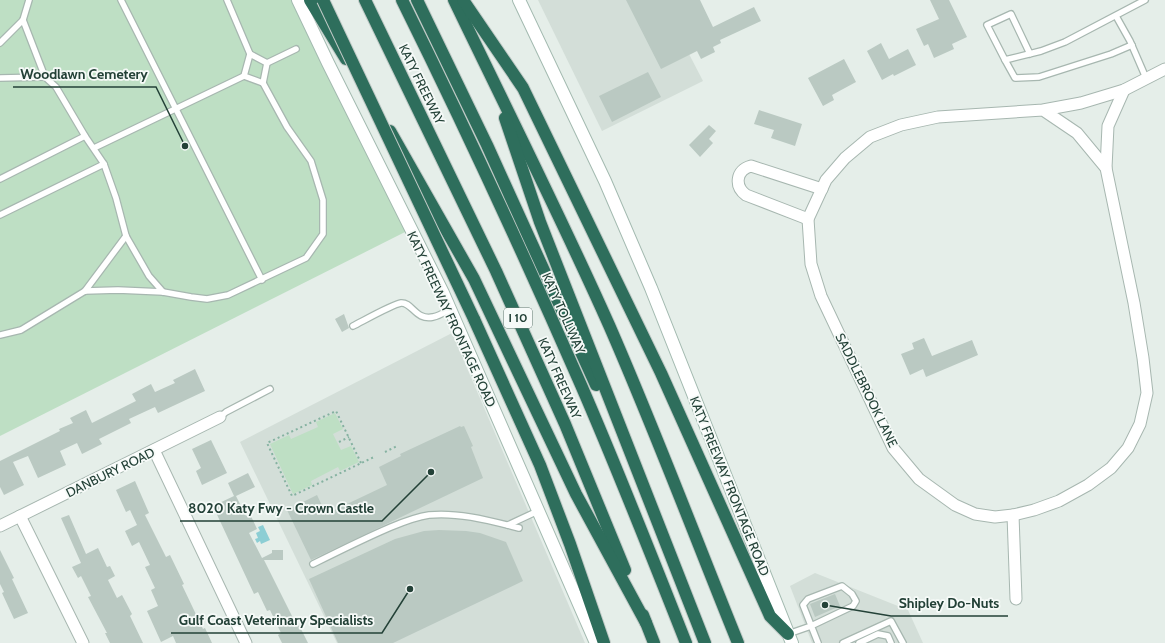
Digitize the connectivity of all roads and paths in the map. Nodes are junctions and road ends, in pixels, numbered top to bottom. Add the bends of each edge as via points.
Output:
1 (29, 0) edge
2 (121, 0) edge
3 (227, 0) edge
4 (298, 0) edge
5 (310, 0) edge
6 (323, 0) edge
7 (365, 0) edge
8 (402, 0) edge
9 (417, 0) edge
10 (454, 0) edge
11 (463, 0) edge
12 (519, 0) edge
13 (1144, 0) edge
14 (1116, 16) junction
15 (23, 20) junction
16 (0, 43) edge
17 (1132, 45) junction
18 (296, 49) dead end
19 (250, 54) junction
20 (1030, 54) junction
21 (1005, 60) junction
22 (267, 63) junction
23 (1165, 68) edge
24 (490, 74) junction
25 (244, 76) junction
26 (45, 77) junction
27 (0, 78) edge
28 (1146, 78) junction
29 (263, 83) junction
30 (1124, 90) junction
31 (176, 109) junction
32 (1043, 110) junction
33 (85, 136) junction
34 (94, 148) junction
35 (104, 164) junction
36 (1106, 168) junction
37 (0, 179) edge
38 (822, 190) junction
39 (0, 214) edge
40 (808, 219) junction
41 (126, 236) junction
42 (262, 280) junction
43 (85, 291) junction
44 (163, 292) junction
45 (450, 309) junction
46 (353, 326) dead end
47 (0, 335) edge
48 (270, 389) dead end
49 (220, 417) joint
50 (348, 437) junction
51 (339, 442) dead end
52 (397, 446) dead end
53 (154, 450) junction
54 (385, 452) dead end
55 (374, 457) dead end
56 (361, 463) junction
57 (538, 511) junction
58 (1013, 515) junction
59 (20, 516) junction
60 (658, 522) junction
61 (508, 525) junction
62 (0, 526) edge
63 (520, 528) dead end
64 (313, 564) dead end
65 (1016, 599) dead end
66 (646, 623) junction
67 (811, 626) junction
68 (888, 636) junction
69 (790, 638) edge
70 (84, 643) edge
71 (246, 643) edge
72 (596, 643) edge
73 (604, 643) edge
74 (654, 643) edge
75 (686, 643) edge
76 (705, 643) edge
77 (738, 643) edge
78 (818, 643) edge
79 (843, 643) edge
80 (859, 643) edge
81 (891, 643) edge
82 (895, 643) edge
83 (903, 643) edge

1 - 15 lane
2 - 31 lane
3 - 19 lane
4 - 45 main road, KATY FREEWAY FRONTAGE ROAD
5 - 66 highway via 392,133 474,279 576,494
6 - 73 highway, bridge via 540,465
7 - 66 highway, KATY FREEWAY / I 10 via 502,284 592,489
8 - 75 highway, KATY TOLLWAY via 508,222 559,336 620,478
9 - 60 highway
10 - 24 highway
11 - 69 highway via 523,88 661,373 770,616
12 - 69 main road, KATY FREEWAY FRONTAGE ROAD via 606,181
13 - 14 lane
14 - 17 lane
14 - 20 lane via 1065,42
15 - 16 lane
15 - 26 lane
17 - 21 lane via 1039,76 1015,78
17 - 28 lane
18 - 22 lane
19 - 22 lane
19 - 25 lane
20 - 21 lane
20 - 21 lane via 1010,14 987,25
22 - 29 lane
23 - 28 street
24 - 60 highway via 540,222
24 - 77 highway via 610,327
25 - 29 lane
25 - 31 lane
26 - 27 lane
26 - 33 lane via 56,87
28 - 30 street
29 - 42 lane via 287,128 311,162 323,200 323,234 306,258
30 - 32 street via 1081,104
30 - 36 street, SADDLEBROOK LANE via 1108,126
31 - 34 lane
31 - 42 lane
32 - 36 street, SADDLEBROOK LANE via 1077,133
32 - 38 street via 938,118 901,125 870,137 845,158 826,180
33 - 34 lane
33 - 37 lane
34 - 35 lane
35 - 39 lane
35 - 41 lane
36 - 58 street, SADDLEBROOK LANE via 1143,358 1147,393 1140,424 1128,448 1111,468 1088,485 1059,501
38 - 40 street
38 - 40 street via 752,166 744,169 739,176 738,184 746,195
40 - 58 street, SADDLEBROOK LANE via 812,264 821,296 893,448 919,479 955,505 975,514 994,517
41 - 43 lane
41 - 44 lane via 149,276
42 - 44 lane via 228,295 207,299
43 - 44 lane
43 - 47 lane via 21,330
45 - 46 lane via 433,317 424,317 409,305 400,303
45 - 57 main road, KATY FREEWAY FRONTAGE ROAD
48 - 49 lane
49 - 53 street, DANBURY ROAD
50 - 51 path
50 - 56 path
50 - 56 path via 336,411 267,444 292,496
52 - 54 path
53 - 59 street, DANBURY ROAD
53 - 71 street
55 - 56 path
57 - 61 lane
57 - 72 main road, KATY FREEWAY FRONTAGE ROAD
58 - 65 street
59 - 62 street, DANBURY ROAD
59 - 70 street
60 - 76 highway
61 - 63 lane
61 - 64 lane via 446,515 423,516 381,532
66 - 74 highway, KATY FREEWAY / I 10
67 - 67 lane via 852,606 856,602 852,594 842,586 808,599 803,605
67 - 69 lane
67 - 78 lane
68 - 80 lane via 878,634
68 - 81 lane
68 - 82 lane
79 - 83 lane via 891,621

